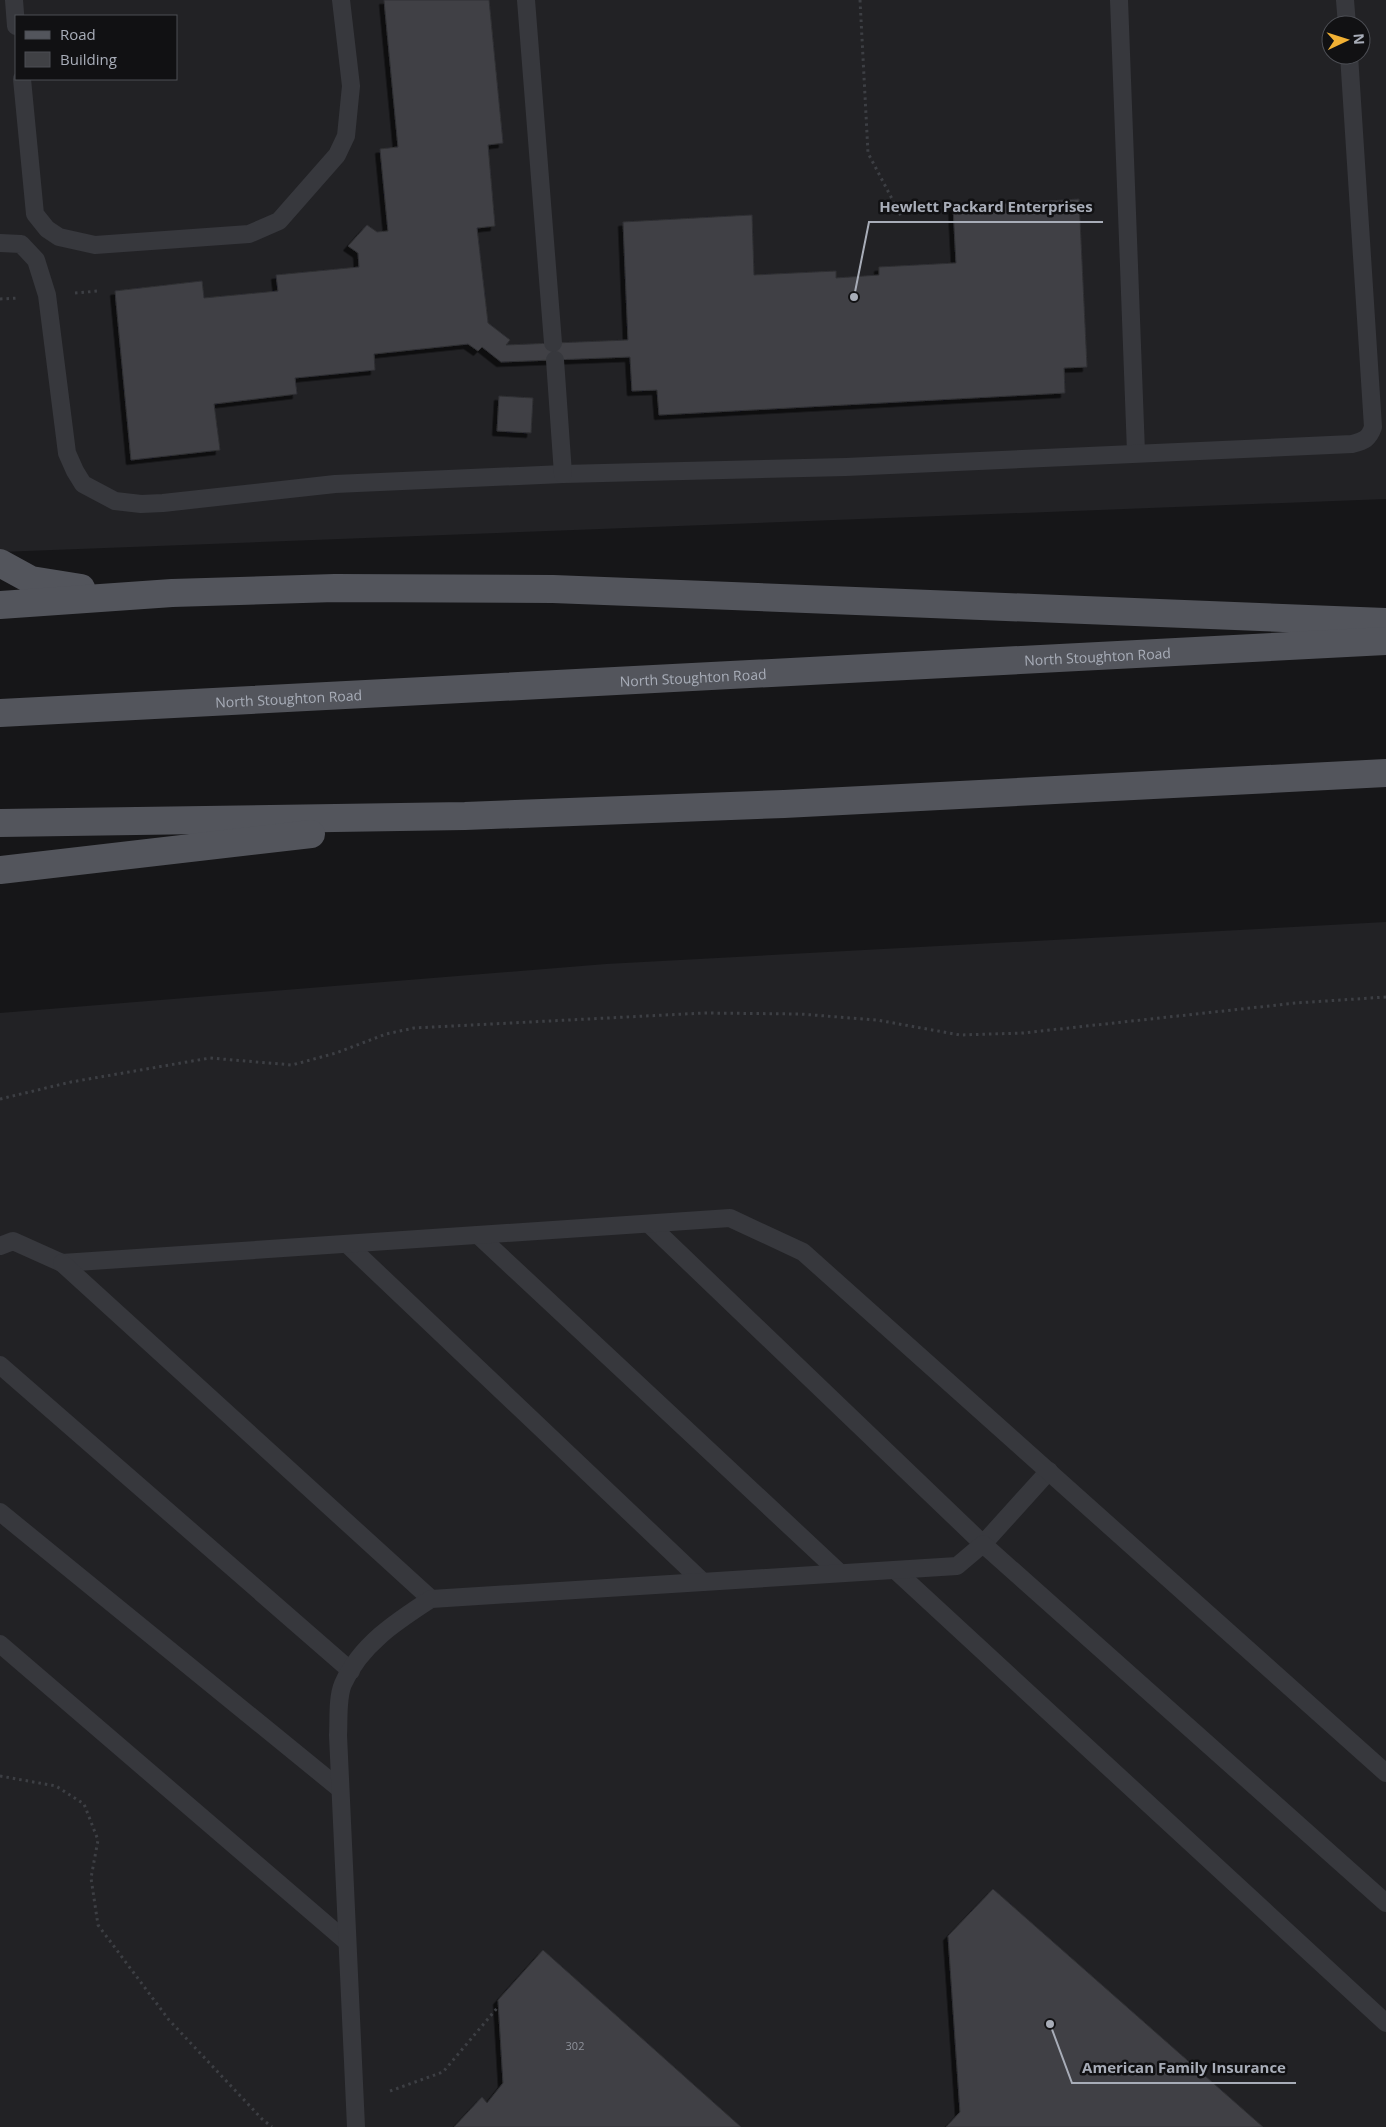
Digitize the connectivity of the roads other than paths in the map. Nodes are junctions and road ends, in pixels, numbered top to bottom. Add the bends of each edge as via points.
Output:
1 (14, 0) edge
2 (341, 0) edge
3 (526, 0) edge
4 (1119, 0) edge
5 (1346, 0) edge
6 (15, 15) edge
7 (1347, 15) edge
8 (1350, 65) edge
9 (22, 80) edge
10 (47, 229) junction
11 (0, 243) edge
12 (29, 250) junction
13 (1136, 452) junction
14 (563, 474) junction
15 (0, 563) edge
16 (172, 592) junction
17 (0, 605) edge
18 (1386, 622) edge
19 (1386, 641) edge
20 (0, 713) edge
21 (1386, 774) edge
22 (465, 816) junction
23 (0, 823) edge
24 (0, 870) edge
25 (648, 1224) junction
26 (478, 1235) junction
27 (347, 1244) junction
28 (0, 1246) edge
29 (62, 1263) junction
30 (0, 1365) edge
31 (1048, 1471) junction
32 (0, 1512) edge
33 (983, 1544) junction
34 (895, 1570) junction
35 (840, 1574) junction
36 (703, 1582) junction
37 (431, 1599) junction
38 (0, 1644) edge
39 (351, 1671) junction
40 (1386, 1773) edge
41 (340, 1789) junction
42 (1386, 1903) edge
43 (347, 1942) junction
44 (1386, 2023) edge
45 (356, 2127) edge

1 - 6 lane
2 - 10 lane via 351,86 346,136 337,155 279,221 249,234 95,245 66,240
3 - 14 lane
4 - 13 lane
5 - 7 lane
8 - 13 lane via 1373,427 1370,436 1352,444
9 - 10 lane via 35,214
10 - 12 lane
11 - 12 lane via 21,244
12 - 14 lane via 36,260 47,295 67,453 83,484 115,501 163,504 320,485
13 - 14 lane via 846,467
15 - 16 main road via 31,580 74,588
16 - 17 main road
16 - 18 main road via 335,588 552,589
19 - 20 main road, North Stoughton Road
21 - 22 main road via 784,804
22 - 23 main road
22 - 24 main road
25 - 26 lane
25 - 31 lane via 730,1218 803,1252
25 - 33 lane
26 - 27 lane
26 - 35 lane
27 - 29 lane
27 - 36 lane
28 - 29 lane via 13,1241
29 - 37 lane
30 - 39 lane
31 - 33 lane
31 - 40 lane
32 - 41 lane
33 - 34 lane via 957,1566
33 - 42 lane
34 - 35 lane
34 - 44 lane
35 - 36 lane
36 - 37 lane
37 - 39 lane via 390,1625
38 - 43 lane
39 - 41 lane via 342,1686 338,1735
41 - 43 lane
43 - 45 lane

